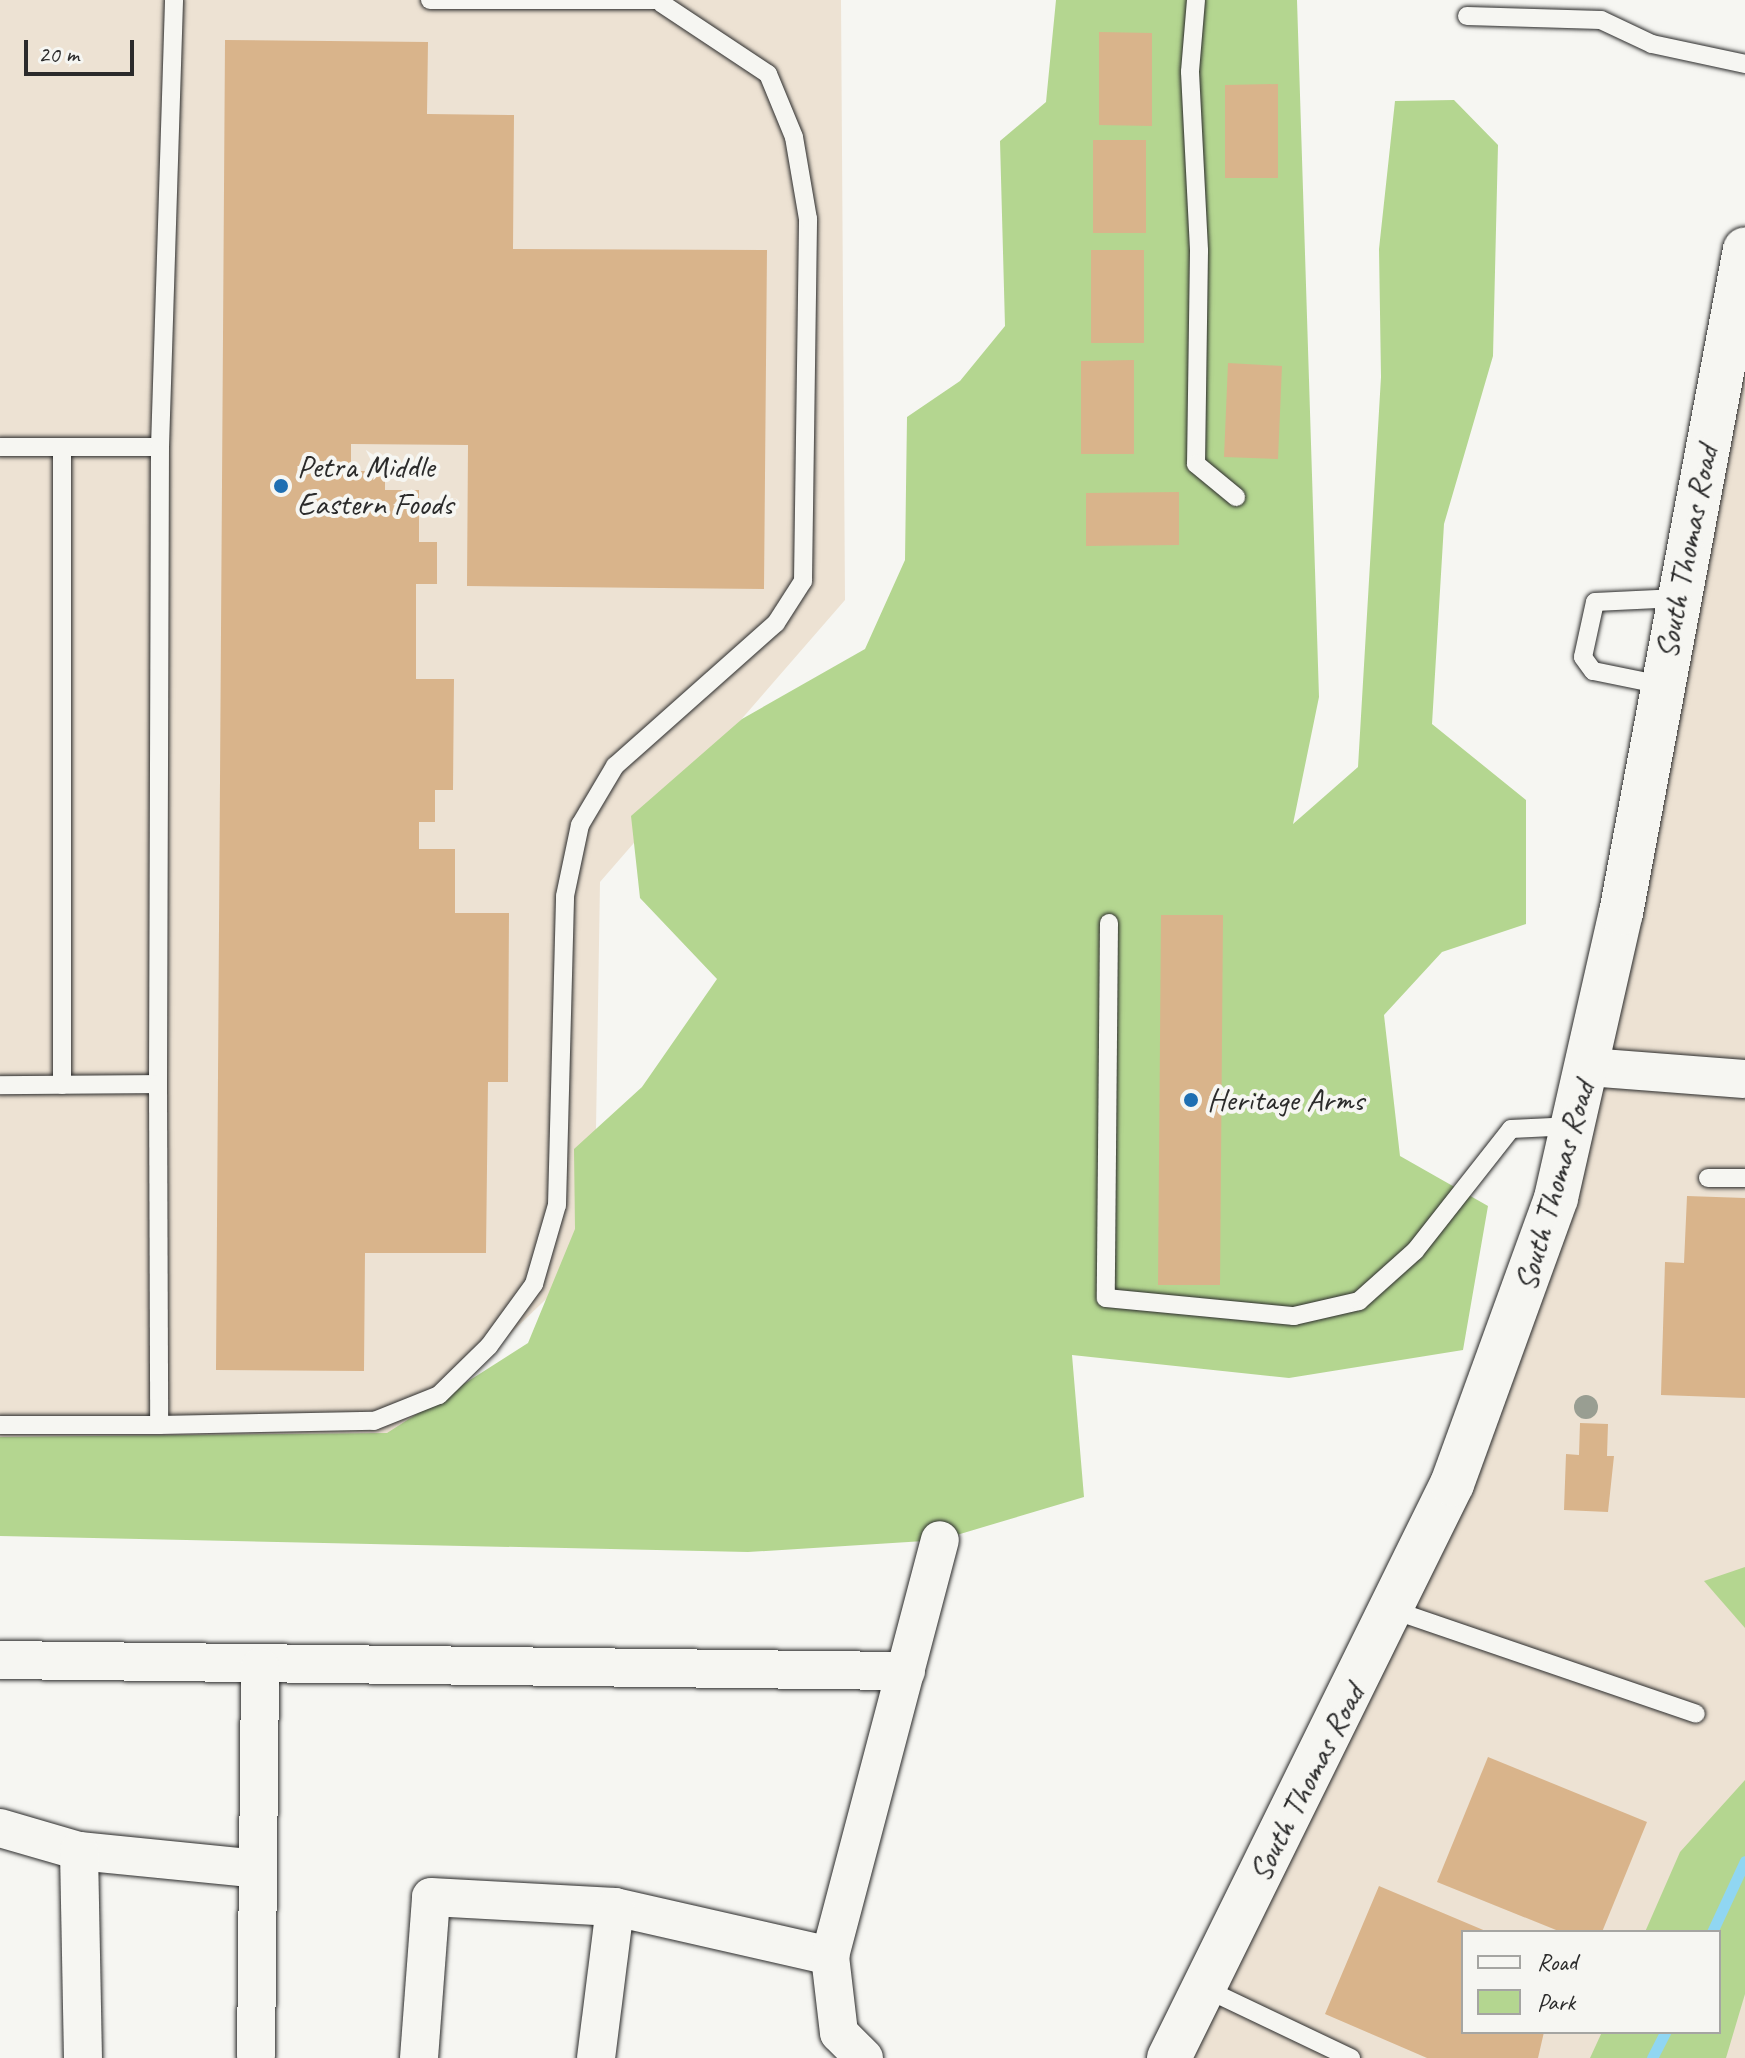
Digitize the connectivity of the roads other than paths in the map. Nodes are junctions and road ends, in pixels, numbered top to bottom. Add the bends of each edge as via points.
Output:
1 (174, 0) edge
2 (430, 0) edge
3 (1196, 0) edge
4 (661, 2) edge
5 (1467, 16) dead end
6 (1745, 64) edge
7 (1745, 255) edge
8 (0, 447) edge
9 (62, 447) junction
10 (160, 447) junction
11 (1236, 497) dead end
12 (1678, 598) junction
13 (1662, 685) junction
14 (1109, 923) dead end
15 (1588, 1067) junction
16 (1745, 1079) edge
17 (158, 1084) junction
18 (0, 1085) edge
19 (62, 1085) junction
20 (1573, 1126) junction
21 (1708, 1178) dead end
22 (1745, 1178) edge
23 (0, 1425) edge
24 (159, 1425) junction
25 (940, 1540) dead end
26 (1393, 1610) junction
27 (0, 1660) edge
28 (260, 1667) junction
29 (906, 1671) junction
30 (1696, 1714) dead end
31 (0, 1828) edge
32 (79, 1851) junction
33 (258, 1869) junction
34 (615, 1907) junction
35 (830, 1956) junction
36 (1204, 1988) junction
37 (256, 2056) dead end
38 (83, 2058) edge
39 (419, 2058) edge
40 (596, 2058) edge
41 (864, 2058) edge
42 (1169, 2058) edge
43 (1351, 2058) edge

1 - 10 lane
2 - 4 lane
3 - 11 lane via 1190,72 1199,251 1196,464
4 - 24 lane via 768,74 794,137 808,219 803,581 776,623 615,766 580,825 565,896 557,1205 534,1284 489,1346 439,1395 374,1421
5 - 6 lane via 1601,20 1652,44
7 - 12 street, South Thomas Road
8 - 9 lane
9 - 10 lane
9 - 19 lane
10 - 17 lane
12 - 13 street, South Thomas Road
12 - 13 lane via 1595,602 1583,657 1593,671
13 - 15 street, South Thomas Road
14 - 20 lane via 1106,1298 1294,1316 1359,1301 1415,1251 1511,1129
15 - 16 street
15 - 20 street, South Thomas Road
17 - 19 lane
17 - 24 lane
18 - 19 lane
20 - 26 street, South Thomas Road via 1510,1341
21 - 22 lane
23 - 24 lane
25 - 29 street
26 - 30 lane
26 - 36 street, South Thomas Road
27 - 28 street
28 - 29 street
28 - 33 street
29 - 35 street
31 - 32 street
32 - 33 street
32 - 38 street
33 - 37 street
34 - 35 street
34 - 39 street via 431,1897
34 - 40 street
35 - 41 street via 839,2033
36 - 42 street, South Thomas Road
36 - 43 lane

